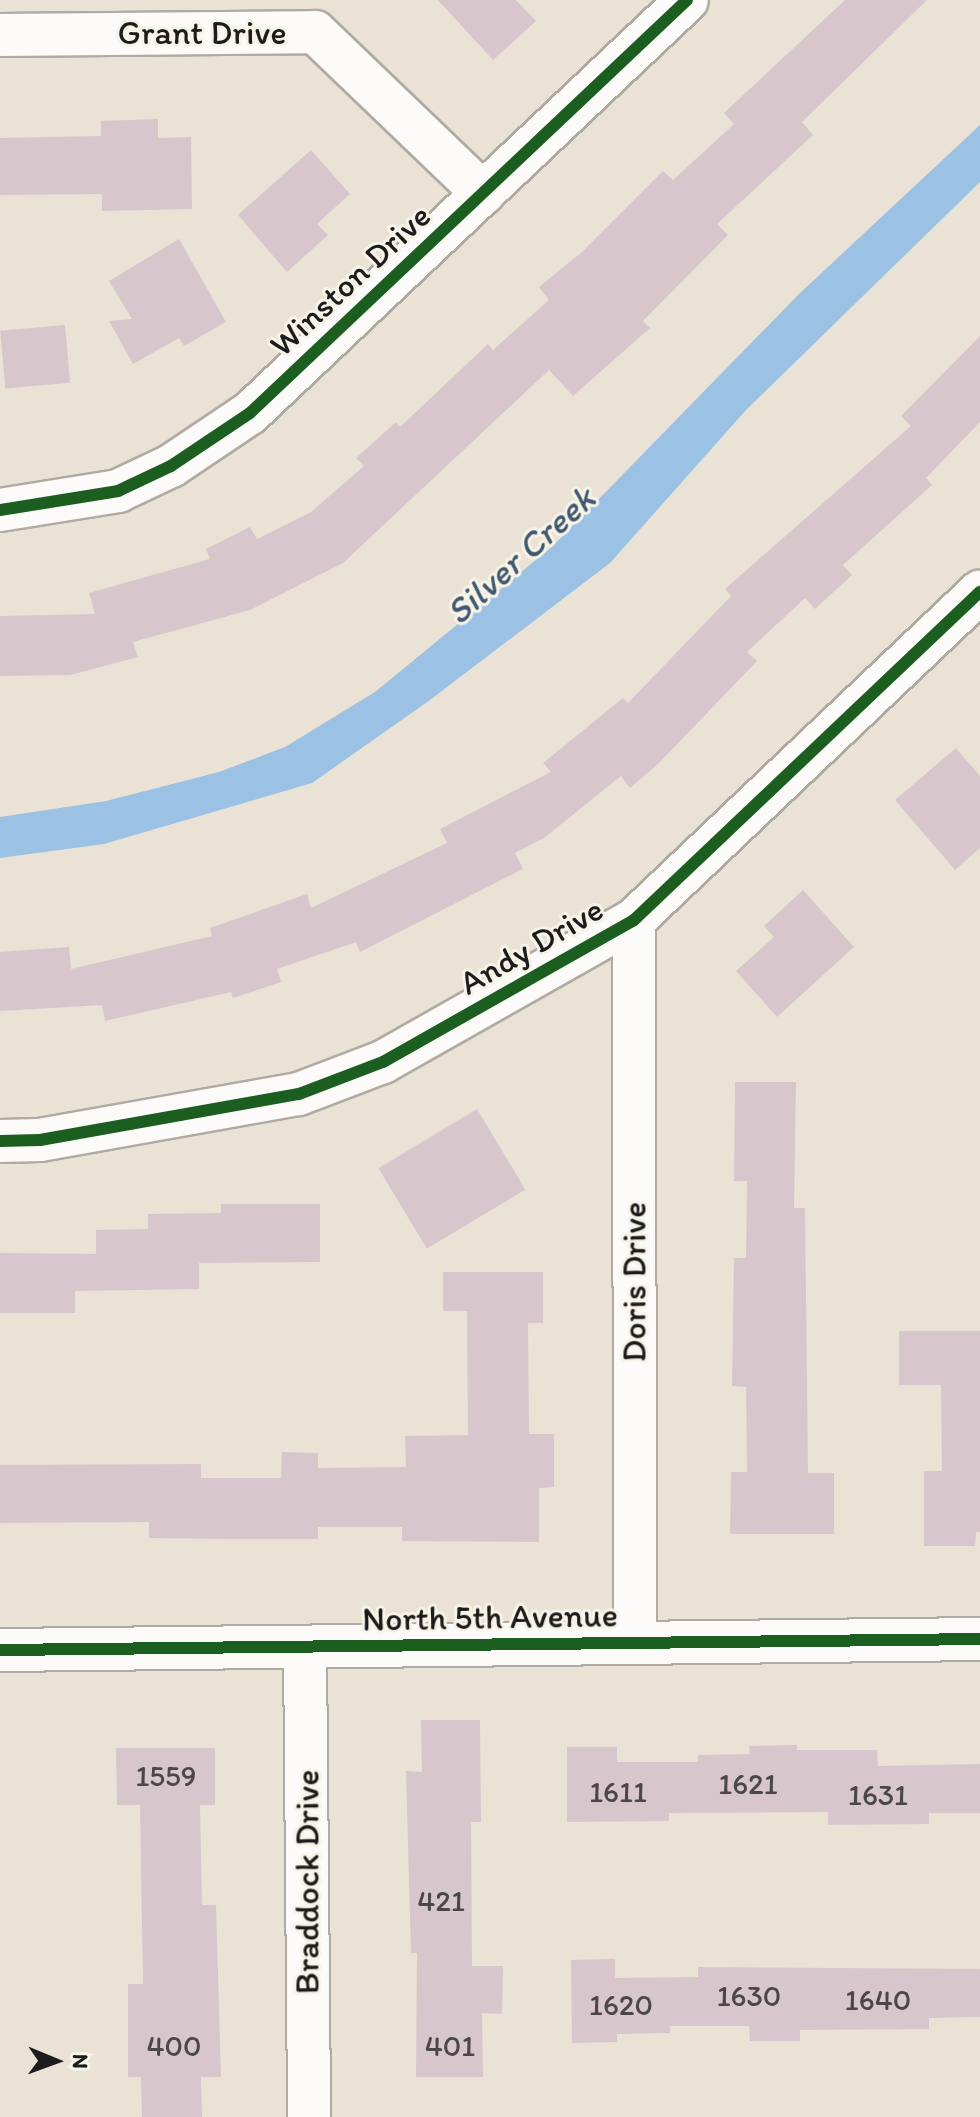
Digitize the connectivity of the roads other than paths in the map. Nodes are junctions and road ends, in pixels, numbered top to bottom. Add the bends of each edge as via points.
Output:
1 (687, 0) edge
2 (0, 35) edge
3 (483, 193) junction
4 (0, 510) edge
5 (980, 592) edge
6 (634, 920) junction
7 (0, 1141) edge
8 (980, 1639) edge
9 (635, 1643) junction
10 (305, 1647) junction
11 (0, 1650) edge
12 (309, 2117) edge

1 - 3 street, Winston Drive
2 - 3 street, Grant Drive via 315,32
3 - 4 street, Winston Drive via 250,413 171,466 118,491
5 - 6 street, Andy Drive
6 - 7 street, Andy Drive via 383,1062 299,1094 40,1140
6 - 9 street, Doris Drive
8 - 9 street, North 5th Avenue
9 - 10 street, North 5th Avenue
10 - 11 street, North 5th Avenue
10 - 12 street, Braddock Drive

